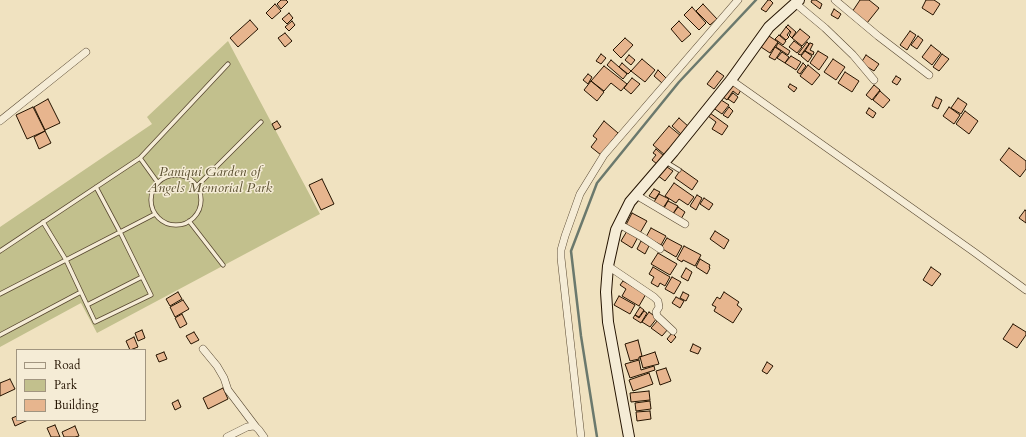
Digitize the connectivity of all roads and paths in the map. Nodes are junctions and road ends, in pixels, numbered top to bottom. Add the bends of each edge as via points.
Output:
1 (738, 0) edge
2 (835, 0) edge
3 (797, 1) edge
4 (86, 52) dead end
5 (228, 64) dead end
6 (929, 74) dead end
7 (731, 80) junction
8 (874, 80) dead end
9 (0, 121) edge
10 (261, 122) dead end
11 (140, 158) junction
12 (665, 161) junction
13 (679, 170) dead end
14 (158, 183) junction
15 (96, 187) junction
16 (196, 187) junction
17 (636, 195) junction
18 (155, 214) junction
19 (189, 221) junction
20 (43, 222) junction
21 (619, 224) junction
22 (685, 224) dead end
23 (120, 232) junction
24 (660, 249) dead end
25 (0, 251) edge
26 (66, 260) junction
27 (223, 265) dead end
28 (608, 266) junction
29 (142, 277) junction
30 (1026, 290) edge
31 (81, 292) junction
32 (0, 294) edge
33 (87, 305) junction
34 (673, 331) dead end
35 (0, 335) edge
36 (203, 349) dead end
37 (249, 419) junction
38 (247, 427) junction
39 (256, 428) junction
40 (227, 437) edge
41 (264, 437) edge
42 (580, 437) edge
43 (629, 437) edge

1 - 42 street via 604,155 580,194 564,236 561,258
2 - 6 street
3 - 7 street via 769,27
3 - 8 street
4 - 9 street
5 - 11 lane
7 - 12 street
7 - 30 street
10 - 16 lane
11 - 14 lane
11 - 15 lane
12 - 13 lane
12 - 17 street
14 - 16 lane via 167,177 178,176 188,179
14 - 18 lane via 151,198
15 - 20 lane
15 - 23 lane
16 - 19 lane via 200,203 197,213
17 - 21 street
17 - 22 street
18 - 19 lane via 163,222 173,225
18 - 23 lane
19 - 27 lane
20 - 25 lane
20 - 26 lane
21 - 24 street
21 - 28 street
23 - 26 lane
23 - 29 lane
26 - 31 lane
26 - 32 lane
28 - 34 street via 654,297 659,307 657,316
28 - 43 street via 608,322
29 - 33 lane
29 - 33 lane via 151,295 95,322
31 - 33 lane
31 - 35 lane
36 - 37 street via 217,366 228,390
37 - 38 street
37 - 39 street
38 - 39 street
38 - 40 street
39 - 41 street

